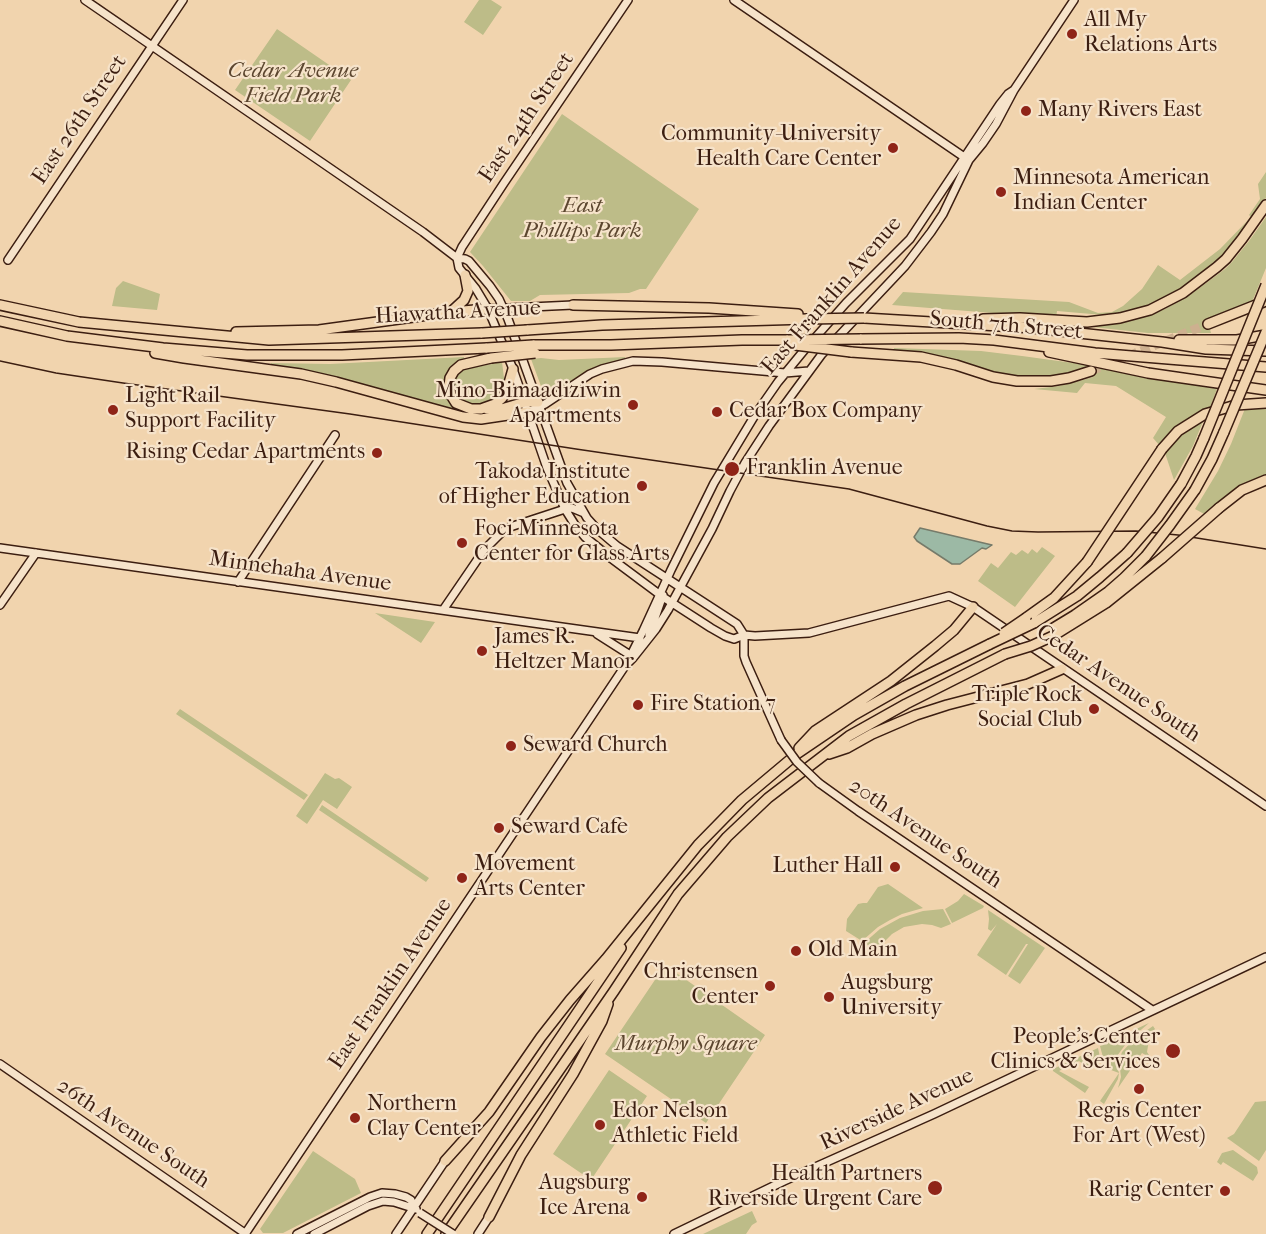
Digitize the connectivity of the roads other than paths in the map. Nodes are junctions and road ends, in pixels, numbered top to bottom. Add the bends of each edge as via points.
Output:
1 (85, 0) edge
2 (183, 0) edge
3 (628, 0) edge
4 (734, 0) edge
5 (1074, 0) edge
6 (152, 46) junction
7 (966, 159) junction
8 (1266, 205) edge
9 (457, 258) junction
10 (8, 260) dead end
11 (465, 275) junction
12 (1266, 285) edge
13 (1266, 301) edge
14 (573, 305) joint
15 (0, 306) edge
16 (503, 308) junction
17 (488, 309) junction
18 (450, 312) junction
19 (808, 317) junction
20 (0, 321) edge
21 (920, 321) junction
22 (1208, 324) tunnel mouth
23 (180, 333) junction
24 (1266, 333) edge
25 (67, 336) junction
26 (1135, 339) junction
27 (994, 340) junction
28 (786, 342) junction
29 (1266, 351) edge
30 (489, 353) junction
31 (1179, 360) junction
32 (1266, 367) edge
33 (513, 369) junction
34 (809, 371) junction
35 (1091, 371) tunnel mouth
36 (1266, 372) edge
37 (785, 374) junction
38 (1266, 390) edge
39 (1266, 403) edge
40 (539, 404) junction
41 (527, 407) junction
42 (481, 409) junction
43 (335, 435) dead end
44 (1266, 480) edge
45 (565, 509) junction
46 (584, 513) junction
47 (0, 548) edge
48 (36, 553) junction
49 (632, 556) junction
50 (625, 568) junction
51 (667, 578) junction
52 (238, 582) junction
53 (681, 586) junction
54 (661, 595) junction
55 (672, 603) junction
56 (0, 605) edge
57 (973, 607) junction
58 (443, 610) junction
59 (1030, 620) junction
60 (595, 632) junction
61 (1050, 634) junction
62 (744, 635) junction
63 (640, 638) junction
64 (648, 639) junction
65 (630, 655) junction
66 (627, 663) junction
67 (1062, 669) junction
68 (818, 758) junction
69 (786, 763) junction
70 (1266, 806) edge
71 (663, 887) junction
72 (1266, 957) edge
73 (614, 991) junction
74 (1152, 1010) junction
75 (0, 1064) edge
76 (445, 1161) joint
77 (417, 1210) junction
78 (489, 1216) joint
79 (246, 1234) edge
80 (297, 1234) edge
81 (314, 1234) edge
82 (396, 1234) edge
83 (428, 1234) edge
84 (446, 1234) edge
85 (453, 1234) edge
86 (478, 1234) edge
87 (674, 1234) edge

1 - 6 street
2 - 6 street, East 26th Street
3 - 9 street, East 24th Street
4 - 7 street
5 - 7 street, East Franklin Avenue
6 - 9 street
6 - 10 street, East 26th Street
7 - 34 street, East Franklin Avenue via 943,214 920,247
7 - 37 street, East Franklin Avenue via 910,239 846,303
8 - 21 highway via 1217,267 1175,298 1131,316 1087,322 1020,318
9 - 11 street
9 - 16 street via 469,261 482,275
11 - 17 street
11 - 18 highway via 468,291 460,305
12 - 59 highway, bridge via 1196,456 1158,517 1127,553 1084,590 1056,610
13 - 22 highway
14 - 16 street
14 - 19 highway via 709,308
15 - 23 highway, Hiawatha Avenue via 79,322
16 - 17 street
16 - 40 street
17 - 18 highway
17 - 33 street
18 - 23 highway via 319,330
19 - 21 highway, Hiawatha Avenue, bridge
19 - 23 highway, Hiawatha Avenue, bridge via 269,340
20 - 25 highway, Hiawatha Avenue
21 - 26 highway
24 - 26 highway via 1227,340
24 - 61 highway, bridge via 1212,459 1170,525 1124,578
25 - 30 highway, Hiawatha Avenue via 247,355
25 - 41 highway via 301,374 463,417 481,419
26 - 29 highway via 1206,349
27 - 28 highway, South 7th Street, bridge
27 - 31 highway, South 7th Street
27 - 38 highway via 1148,373
28 - 30 highway, South 7th Street, bridge via 742,340
28 - 35 highway, bridge via 932,359 1017,381 1052,381
30 - 42 highway via 461,365 450,378 456,403
31 - 32 highway, South 7th Street
31 - 36 highway
33 - 41 street
33 - 42 highway via 502,398
34 - 37 street
34 - 53 street, East Franklin Avenue via 745,463
37 - 40 street via 633,362 590,374
37 - 51 street, East Franklin Avenue via 737,442
39 - 59 highway, bridge via 1221,408 1185,426 1162,448 1087,562
40 - 41 highway
40 - 46 street via 567,483
41 - 42 highway
41 - 45 street
43 - 52 street
44 - 61 highway, bridge via 1242,490 1106,603
45 - 46 street
45 - 50 street via 585,537
45 - 58 street via 510,527 495,538
46 - 49 street via 597,529
47 - 48 street, Minnehaha Avenue
48 - 52 street, Minnehaha Avenue
48 - 56 street
49 - 50 street
49 - 51 street
50 - 54 street
51 - 53 street
51 - 54 street, East Franklin Avenue
52 - 58 street, Minnehaha Avenue
53 - 55 street, East Franklin Avenue
53 - 62 street via 737,624
54 - 55 street
54 - 63 street, East Franklin Avenue
54 - 64 street
55 - 62 street via 725,636 734,639
55 - 64 street, East Franklin Avenue
57 - 62 street, Cedar Avenue South via 949,596 809,633
57 - 67 street, Cedar Avenue South
57 - 69 highway via 948,635 908,668 815,731
58 - 60 street, Minnehaha Avenue
59 - 69 highway, bridge via 872,704
60 - 63 street, Minnehaha Avenue
60 - 65 street, Minnehaha Avenue
61 - 68 highway, bridge via 873,721
62 - 74 street, 20th Avenue South, bridge via 746,662 781,740 819,783
63 - 65 street, East Franklin Avenue
64 - 66 street, East Franklin Avenue
65 - 66 street, East Franklin Avenue
66 - 79 street, East Franklin Avenue
67 - 68 highway via 1021,687 916,715
67 - 70 street, Cedar Avenue South
68 - 73 highway via 768,798 704,863 678,894
69 - 71 highway via 729,813
71 - 76 highway via 550,1026 489,1112
71 - 83 highway
72 - 74 street, Riverside Avenue
73 - 78 highway via 568,1084 521,1155
73 - 84 highway
74 - 87 street, Riverside Avenue
75 - 79 street, 26th Avenue South
76 - 77 street
77 - 80 street via 406,1197 382,1193
77 - 81 street via 383,1201
77 - 82 street
77 - 85 street, bridge
78 - 86 street

